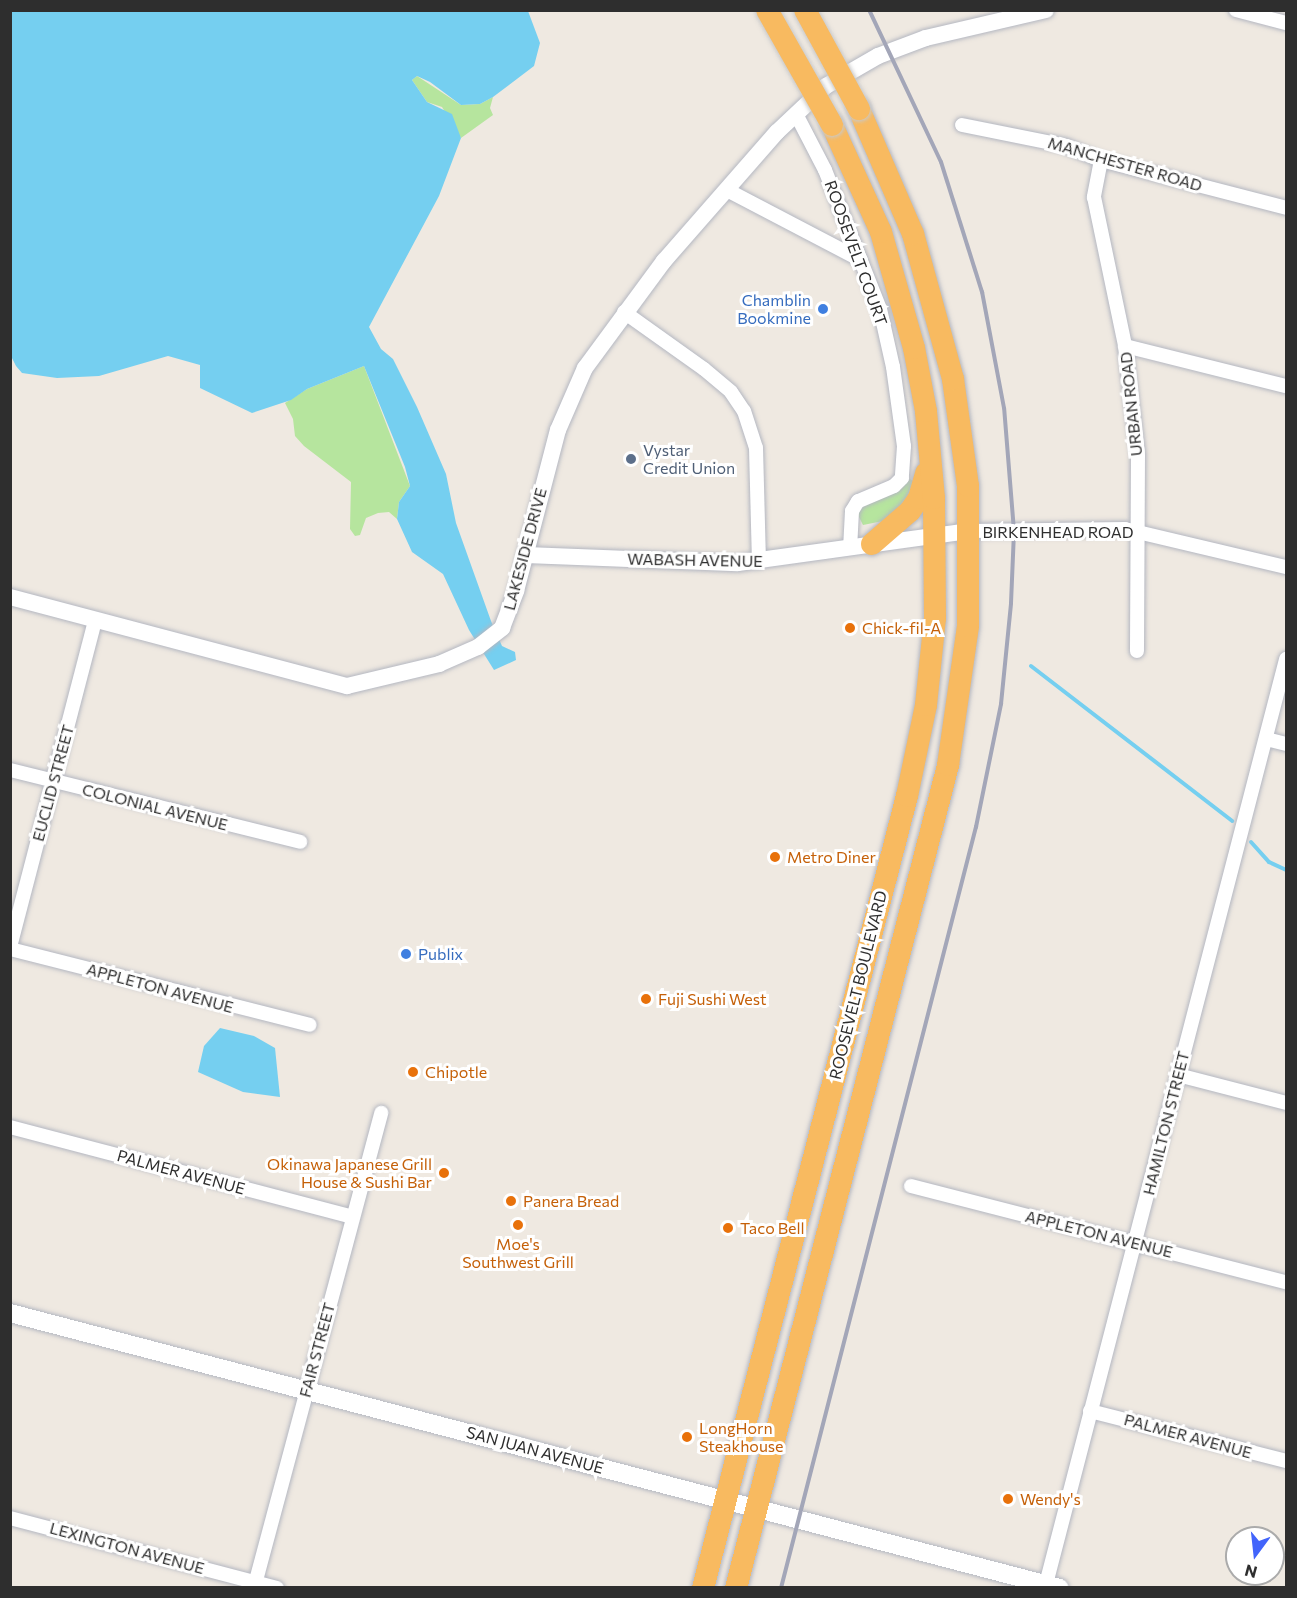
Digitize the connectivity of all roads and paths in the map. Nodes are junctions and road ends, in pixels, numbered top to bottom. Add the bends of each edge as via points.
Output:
1 (767, 10) edge
2 (805, 10) edge
3 (1046, 10) edge
4 (1236, 10) edge
5 (1287, 24) edge
6 (796, 114) junction
7 (962, 125) dead end
8 (1101, 160) junction
9 (727, 190) junction
10 (1287, 208) edge
11 (861, 260) junction
12 (624, 312) junction
13 (1125, 346) junction
14 (1287, 386) edge
15 (928, 447) junction
16 (970, 531) junction
17 (1140, 531) junction
18 (936, 535) junction
19 (861, 546) junction
20 (526, 555) junction
21 (759, 562) junction
22 (1287, 567) edge
23 (10, 597) edge
24 (96, 620) junction
25 (1137, 651) dead end
26 (1287, 659) edge
27 (1266, 739) junction
28 (1287, 744) edge
29 (948, 765) junction
30 (10, 770) edge
31 (54, 782) junction
32 (907, 796) junction
33 (300, 842) dead end
34 (919, 875) junction
35 (10, 948) edge
36 (310, 1025) dead end
37 (1178, 1075) junction
38 (1287, 1103) edge
39 (381, 1113) dead end
40 (10, 1127) edge
41 (806, 1185) junction
42 (911, 1186) dead end
43 (352, 1217) junction
44 (1135, 1243) junction
45 (1287, 1282) edge
46 (10, 1313) edge
47 (804, 1325) junction
48 (306, 1390) junction
49 (1090, 1411) junction
50 (1287, 1461) edge
51 (725, 1500) junction
52 (757, 1508) junction
53 (10, 1518) edge
54 (255, 1585) edge
55 (1050, 1586) edge
56 (277, 1587) edge
57 (703, 1587) edge
58 (736, 1587) edge

1 - 15 highway, ROOSEVELT BOULEVARD, bridge via 832,125 881,232 916,358
2 - 16 highway, ROOSEVELT BOULEVARD, bridge via 860,109 913,234 940,323 964,440
3 - 6 street, LAKESIDE DRIVE via 926,38 878,56 826,86
4 - 5 street
6 - 9 street, LAKESIDE DRIVE
6 - 11 street, ROOSEVELT COURT via 825,170
7 - 8 street, MANCHESTER ROAD via 1066,146
8 - 10 street, MANCHESTER ROAD
8 - 13 street, URBAN ROAD via 1094,197
9 - 11 street
9 - 12 street, LAKESIDE DRIVE
11 - 19 street, ROOSEVELT COURT via 887,336 905,468 894,486 855,506 849,531
12 - 20 street, LAKESIDE DRIVE via 585,368 570,399 548,465
12 - 21 street via 705,369 731,392 744,411 756,448
13 - 14 street
13 - 17 street, URBAN ROAD via 1137,445
15 - 18 highway, ROOSEVELT BOULEVARD
15 - 19 highway via 919,498 896,526
16 - 17 street, BIRKENHEAD ROAD
16 - 18 street, WABASH AVENUE
16 - 29 highway, ROOSEVELT BOULEVARD via 967,632
17 - 22 street, BIRKENHEAD ROAD
17 - 25 street, URBAN ROAD
18 - 19 street, WABASH AVENUE
18 - 32 highway, ROOSEVELT BOULEVARD via 931,663
19 - 21 street, WABASH AVENUE
20 - 21 street, WABASH AVENUE
20 - 24 street, LAKESIDE DRIVE via 498,634 478,648 439,664 347,686
23 - 24 street, LAKESIDE DRIVE
24 - 31 street, EUCLID STREET
26 - 27 street, HAMILTON STREET
27 - 28 street
27 - 37 street, HAMILTON STREET
29 - 32 highway via 926,787
29 - 34 highway, ROOSEVELT BOULEVARD
30 - 31 street, COLONIAL AVENUE
31 - 33 street, COLONIAL AVENUE
31 - 35 street, EUCLID STREET
32 - 34 highway via 919,816
32 - 41 highway, ROOSEVELT BOULEVARD
34 - 47 highway, ROOSEVELT BOULEVARD
35 - 36 street, APPLETON AVENUE
37 - 38 street
37 - 44 street, HAMILTON STREET
39 - 43 street, FAIR STREET
40 - 43 street, PALMER AVENUE
41 - 47 highway via 815,1196 817,1212 800,1285 798,1305
41 - 51 highway, ROOSEVELT BOULEVARD
42 - 44 street, APPLETON AVENUE
43 - 48 street, FAIR STREET
44 - 45 street, APPLETON AVENUE
44 - 49 street, HAMILTON STREET
46 - 48 main road, SAN JUAN AVENUE
47 - 52 highway, ROOSEVELT BOULEVARD
48 - 51 main road, SAN JUAN AVENUE
48 - 54 street, FAIR STREET
49 - 50 street, PALMER AVENUE
49 - 55 street, HAMILTON STREET
51 - 52 main road, SAN JUAN AVENUE
51 - 57 highway, ROOSEVELT BOULEVARD
52 - 55 main road, SAN JUAN AVENUE
52 - 58 highway, ROOSEVELT BOULEVARD
53 - 54 street, LEXINGTON AVENUE
54 - 56 street, LEXINGTON AVENUE

